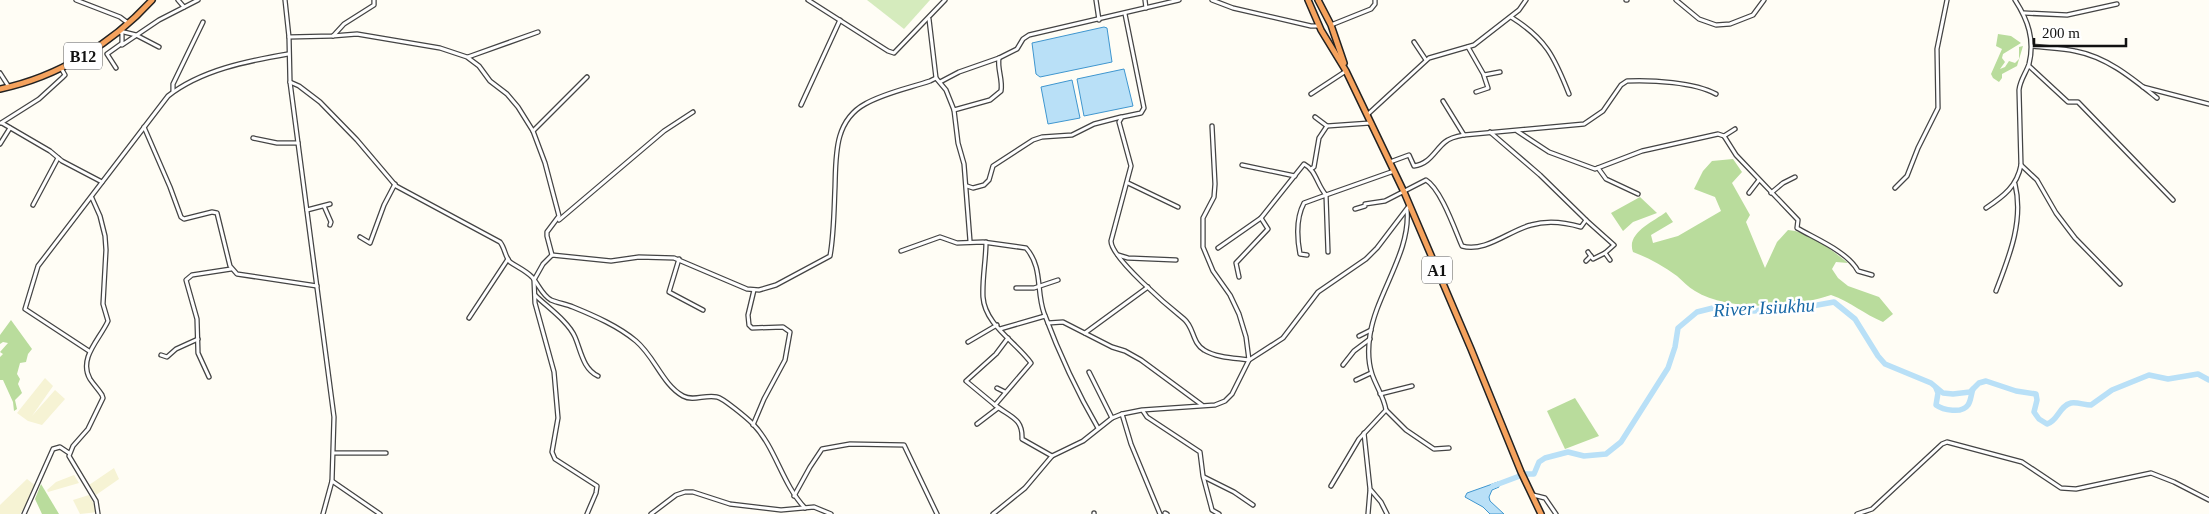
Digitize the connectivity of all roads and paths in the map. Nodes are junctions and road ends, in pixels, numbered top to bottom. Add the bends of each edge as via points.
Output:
1 (76, 0) edge
2 (152, 0) edge
3 (178, 0) edge
4 (198, 0) edge
5 (285, 0) edge
6 (374, 0) edge
7 (808, 0) edge
8 (945, 0) edge
9 (1096, 0) edge
10 (1145, 0) edge
11 (1179, 0) edge
12 (1212, 0) edge
13 (1308, 0) edge
14 (1318, 0) edge
15 (1375, 0) edge
16 (1526, 0) edge
17 (1676, 0) edge
18 (1764, 0) edge
19 (1947, 0) edge
20 (2015, 0) edge
21 (2117, 4) dead end
22 (184, 8) junction
23 (1146, 8) junction
24 (1325, 12) junction
25 (2024, 13) junction
26 (1126, 14) junction
27 (1511, 16) junction
28 (1315, 17) junction
29 (929, 19) junction
30 (840, 20) junction
31 (1099, 20) junction
32 (203, 22) dead end
33 (128, 23) junction
34 (1330, 25) junction
35 (1319, 26) junction
36 (120, 30) junction
37 (538, 32) dead end
38 (136, 35) junction
39 (332, 36) junction
40 (289, 37) junction
41 (1414, 42) dead end
42 (121, 44) junction
43 (2032, 46) junction
44 (159, 47) dead end
45 (1468, 47) junction
46 (288, 54) junction
47 (467, 58) junction
48 (999, 58) junction
49 (1426, 60) junction
50 (2029, 66) junction
51 (61, 68) junction
52 (116, 68) dead end
53 (1346, 71) junction
54 (1500, 72) dead end
55 (0, 73) edge
56 (1484, 75) junction
57 (587, 77) dead end
58 (936, 78) junction
59 (290, 82) junction
60 (940, 82) junction
61 (2143, 87) junction
62 (9, 88) junction
63 (0, 90) edge
64 (172, 92) junction
65 (1476, 92) dead end
66 (1311, 94) dead end
67 (1569, 94) dead end
68 (1716, 94) dead end
69 (2157, 98) dead end
70 (1443, 101) dead end
71 (2209, 104) edge
72 (801, 105) dead end
73 (954, 110) junction
74 (693, 112) dead end
75 (1367, 115) junction
76 (1122, 117) junction
77 (1315, 117) dead end
78 (1370, 122) junction
79 (1, 123) edge
80 (144, 126) junction
81 (1212, 126) dead end
82 (1327, 126) junction
83 (10, 128) junction
84 (1735, 128) dead end
85 (533, 131) junction
86 (1517, 131) junction
87 (1490, 132) junction
88 (1464, 134) junction
89 (1724, 136) junction
90 (253, 138) dead end
91 (298, 143) junction
92 (0, 144) edge
93 (58, 158) junction
94 (1390, 162) junction
95 (2021, 165) junction
96 (1242, 166) dead end
97 (1598, 168) junction
98 (1311, 169) junction
99 (1394, 171) junction
100 (1295, 176) junction
101 (1795, 177) dead end
102 (1760, 180) junction
103 (102, 182) junction
104 (1128, 183) junction
105 (2015, 183) junction
106 (395, 184) junction
107 (967, 186) junction
108 (1895, 188) dead end
109 (1404, 192) junction
110 (1750, 193) dead end
111 (1771, 193) junction
112 (1638, 194) dead end
113 (1326, 195) junction
114 (92, 198) junction
115 (2173, 200) dead end
116 (330, 204) dead end
117 (33, 205) dead end
118 (324, 206) junction
119 (1178, 207) dead end
120 (1355, 208) dead end
121 (1408, 208) junction
122 (1986, 208) dead end
123 (307, 210) junction
124 (1261, 218) junction
125 (558, 220) junction
126 (1586, 220) junction
127 (330, 225) dead end
128 (360, 237) dead end
129 (970, 241) junction
130 (986, 242) junction
131 (1218, 248) dead end
132 (901, 251) dead end
133 (1328, 252) dead end
134 (1588, 252) dead end
135 (1605, 253) junction
136 (552, 255) junction
137 (1118, 255) junction
138 (1306, 255) dead end
139 (1591, 256) junction
140 (508, 259) junction
141 (679, 259) junction
142 (1176, 260) dead end
143 (1610, 260) dead end
144 (1586, 261) dead end
145 (232, 269) junction
146 (1872, 275) dead end
147 (1239, 277) dead end
148 (534, 280) junction
149 (1058, 280) dead end
150 (2120, 284) dead end
151 (317, 286) junction
152 (1041, 286) junction
153 (1148, 287) junction
154 (1016, 288) dead end
155 (754, 290) junction
156 (1996, 291) dead end
157 (535, 294) junction
158 (704, 310) dead end
159 (1045, 316) junction
160 (469, 318) dead end
161 (1048, 323) junction
162 (997, 325) junction
163 (1000, 330) junction
164 (1372, 330) junction
165 (1085, 333) junction
166 (1359, 336) dead end
167 (1008, 338) junction
168 (1370, 338) junction
169 (198, 339) junction
170 (968, 342) dead end
171 (89, 351) junction
172 (161, 355) dead end
173 (1249, 360) junction
174 (1343, 365) dead end
175 (1089, 372) dead end
176 (1371, 373) junction
177 (210, 376) dead end
178 (598, 376) dead end
179 (1356, 380) dead end
180 (1412, 386) dead end
181 (997, 388) dead end
182 (1005, 392) junction
183 (1380, 394) junction
184 (1203, 406) junction
185 (997, 407) junction
186 (1142, 410) junction
187 (1386, 410) junction
188 (1122, 414) junction
189 (1112, 418) junction
190 (977, 424) dead end
191 (753, 425) junction
192 (1098, 428) junction
193 (1364, 433) junction
194 (1449, 448) dead end
195 (69, 453) junction
196 (334, 453) junction
197 (386, 453) dead end
198 (1052, 456) junction
199 (1203, 476) junction
200 (332, 481) junction
201 (1331, 486) dead end
202 (1370, 489) junction
203 (1531, 495) junction
204 (794, 496) junction
205 (2209, 500) edge
206 (1253, 505) dead end
207 (805, 508) junction
208 (24, 514) edge
209 (98, 514) edge
210 (323, 514) edge
211 (380, 514) edge
212 (586, 514) edge
213 (651, 514) edge
214 (831, 514) edge
215 (937, 514) edge
216 (993, 514) edge
217 (1160, 514) edge
218 (1219, 514) edge
219 (1368, 514) edge
220 (1387, 514) edge
221 (1541, 514) edge
222 (1556, 514) edge
223 (1857, 514) edge

1 - 33 street
2 - 33 highway, B12
3 - 22 street
4 - 22 street
5 - 40 street
6 - 39 street via 374,5 344,24
7 - 30 street
8 - 29 street
9 - 31 street
10 - 23 street
11 - 23 street
12 - 35 street via 1233,8
13 - 28 highway, A1
14 - 24 highway, A1
15 - 34 street via 1371,8
16 - 27 street via 1522,8
17 - 18 street via 1699,19 1716,25 1730,24 1752,15
19 - 108 street via 1937,49 1938,108 1907,176
20 - 25 street
21 - 25 street via 2067,15
22 - 38 street
23 - 26 street
24 - 28 highway
24 - 34 highway, A1
25 - 43 street
26 - 31 street
26 - 76 street via 1144,108 1137,115
27 - 45 street via 1490,35
27 - 67 street via 1529,28 1548,49
28 - 35 highway, A1
29 - 30 street via 894,53
29 - 58 street
30 - 72 street
31 - 48 street via 1028,35 1019,48
32 - 64 street
33 - 36 highway, B12
34 - 53 highway, A1
35 - 53 highway, A1
36 - 38 street
36 - 42 street
36 - 51 highway, B12
37 - 47 street
38 - 42 street
38 - 44 street
39 - 40 street
39 - 47 street via 382,37 440,48
40 - 46 street
41 - 49 street
42 - 52 street via 107,54
43 - 50 street
43 - 61 street via 2089,54 2124,72
45 - 49 street
45 - 56 street
46 - 59 street
46 - 64 street via 239,64 194,80
47 - 85 street via 507,94
48 - 60 street
48 - 73 street via 1003,80 1001,91 990,100
49 - 75 street
50 - 95 street via 2019,90
50 - 115 street via 2068,102 2078,102
51 - 62 highway, B12
51 - 79 street via 65,74 62,78 38,99
53 - 66 street
53 - 75 highway, A1
54 - 56 street
55 - 62 street
56 - 65 street via 1488,88
57 - 85 street
58 - 60 street
58 - 155 street via 870,102 847,120 836,158 830,256 776,285
59 - 91 street
59 - 106 street via 320,102
60 - 73 street
61 - 69 street
61 - 71 street
62 - 63 highway, B12
64 - 80 street
68 - 86 street via 1708,89 1681,84 1627,81 1603,111 1584,124
70 - 88 street
73 - 107 street
74 - 125 street via 657,137
75 - 78 highway, A1
76 - 104 street via 1119,124 1131,166
76 - 107 street via 1094,124 1072,136 1033,140 993,166 984,185
77 - 82 street
78 - 82 street
78 - 94 highway, A1
79 - 83 street
80 - 103 street
80 - 145 street via 181,217 216,213
81 - 173 street via 1215,184 1214,197 1203,218 1203,247 1213,271 1239,314
82 - 98 street via 1319,138
83 - 92 street
83 - 93 street
84 - 89 street
85 - 125 street via 548,172
86 - 87 street
86 - 97 street via 1565,160
87 - 88 street
87 - 126 street
88 - 94 street via 1447,140 1436,154 1418,165 1414,165 1409,155
89 - 97 street via 1718,134 1662,146
89 - 102 street
90 - 91 street via 262,142
91 - 123 street
93 - 103 street
93 - 117 street
94 - 99 highway, A1
95 - 105 street
95 - 150 street via 2034,176 2075,238
96 - 100 street
97 - 112 street via 1606,179
98 - 100 street via 1304,164
98 - 113 street
99 - 109 highway, A1
99 - 113 street
100 - 124 street
101 - 111 street
102 - 110 street
102 - 111 street
103 - 114 street
104 - 119 street
104 - 137 street via 1111,241 1113,251
105 - 122 street via 2005,195
105 - 156 street via 2018,202 2013,244
106 - 128 street via 370,243
106 - 140 street via 500,242
107 - 129 street
109 - 120 street via 1385,201
109 - 121 highway, A1
109 - 126 street via 1424,181 1430,183 1462,246 1470,248 1530,225 1561,221 1581,226
111 - 146 street via 1798,220 1797,228 1832,245 1853,261 1858,271
113 - 133 street
113 - 138 street via 1304,203 1299,213 1300,254
114 - 171 street via 105,236 103,304 108,321
114 - 171 street via 38,266 25,309
116 - 118 street
118 - 123 street
118 - 127 street
121 - 164 street via 1406,233
121 - 173 street via 1377,248 1318,292 1291,330
121 - 203 highway, A1
123 - 151 street
124 - 131 street
124 - 147 street via 1268,229 1236,263
125 - 136 street via 547,232
126 - 135 street via 1614,245
129 - 130 street
129 - 132 street via 957,243 940,237
130 - 152 street via 1026,248 1034,260
130 - 162 street via 983,296 986,308
134 - 139 street
135 - 139 street via 1593,259
135 - 143 street
136 - 141 street via 611,261 654,256
136 - 148 street
137 - 142 street
137 - 153 street
139 - 144 street
140 - 148 street
140 - 160 street
141 - 155 street
141 - 158 street via 669,292
145 - 151 street via 244,276
145 - 169 street via 188,276 186,284 197,320
148 - 157 street
148 - 191 street via 552,300 602,320 637,342 682,396 689,399 716,396
149 - 152 street
151 - 196 street via 334,417
152 - 154 street
152 - 159 street
153 - 165 street
153 - 173 street via 1189,324 1202,348 1215,354
155 - 191 street via 749,325 752,328 783,327 790,332 785,360
157 - 178 street via 574,335 584,362
157 - 212 street via 554,372 558,418 552,452 555,459 597,486
159 - 161 street
159 - 163 street
161 - 165 street via 1063,322
161 - 192 street via 1072,381
162 - 163 street
162 - 170 street
163 - 167 street
164 - 166 street
164 - 168 street
165 - 184 street via 1141,360
167 - 182 street via 1031,362
167 - 185 street via 996,354 966,381
168 - 174 street
168 - 176 street
169 - 172 street via 176,349 167,358
169 - 177 street via 198,353
171 - 195 street via 89,378 102,398 88,429
173 - 184 street via 1232,394 1220,403
175 - 189 street
176 - 179 street
176 - 183 street
180 - 183 street
181 - 182 street
182 - 185 street
183 - 187 street
184 - 186 street
185 - 190 street
185 - 198 street via 1015,417 1023,431 1022,440
186 - 188 street
186 - 199 street via 1147,417 1200,452
187 - 193 street
187 - 194 street via 1406,430 1434,449
188 - 189 street
188 - 217 street
189 - 192 street
191 - 204 street
192 - 198 street via 1079,443
193 - 201 street
193 - 202 street
195 - 208 street via 60,448 53,449
195 - 209 street via 96,501
196 - 197 street
196 - 200 street
198 - 216 street via 1025,488
199 - 206 street
199 - 218 street via 1212,510
200 - 210 street
200 - 211 street
202 - 219 street
202 - 220 street
203 - 221 highway, A1
203 - 222 street via 1545,498
204 - 207 street
204 - 215 street via 822,449 850,444 904,445
205 - 223 street via 2151,474 2076,489 2061,488 2022,462 1947,442 1872,509
207 - 213 street via 773,509 730,504 685,492
207 - 214 street via 822,509

